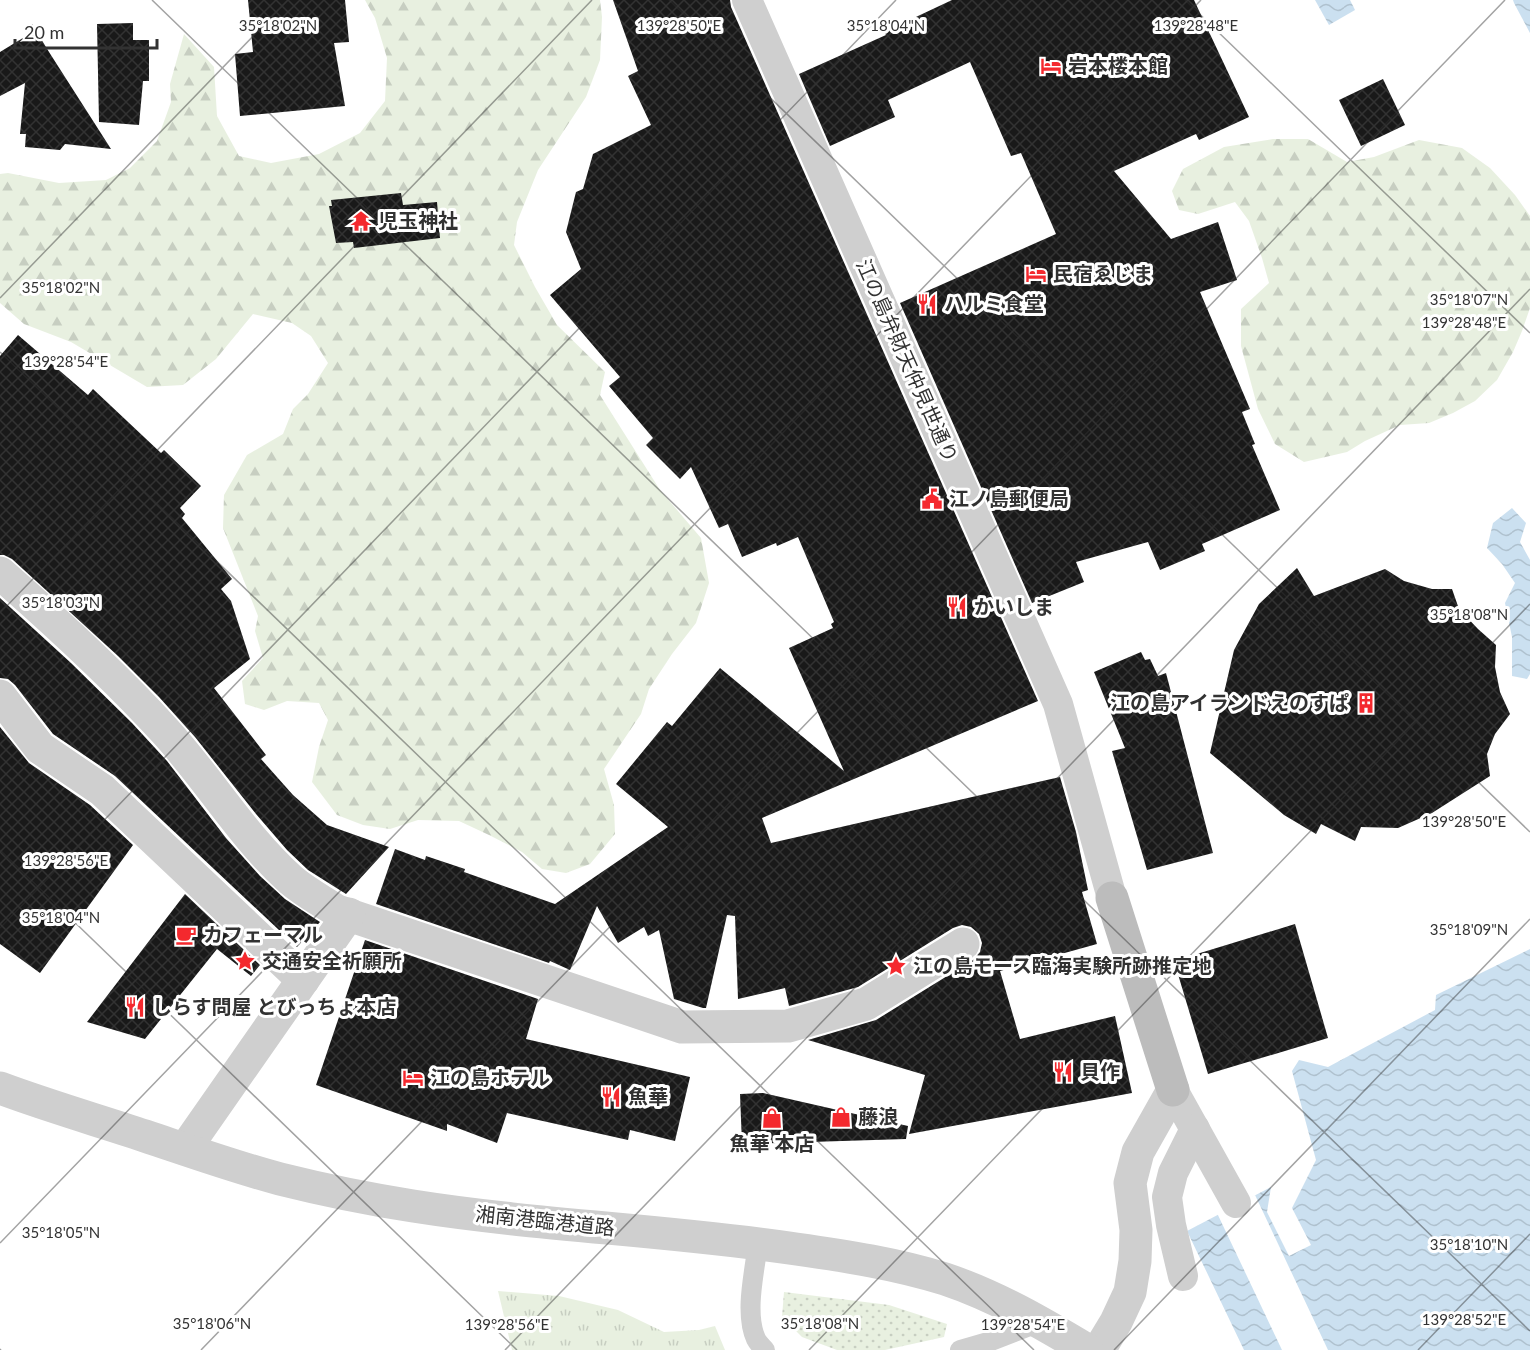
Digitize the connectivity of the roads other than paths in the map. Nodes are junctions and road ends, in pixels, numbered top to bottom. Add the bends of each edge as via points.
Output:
1 (747, 0) edge
2 (0, 573) edge
3 (0, 696) edge
4 (1112, 898) joint
5 (349, 914) junction
6 (963, 944) dead end
7 (303, 980) junction
8 (0, 1088) edge
9 (1173, 1090) junction
10 (1195, 1129) junction
11 (185, 1149) junction
12 (1236, 1203) dead end
13 (758, 1243) junction
14 (1183, 1276) dead end
15 (1040, 1322) junction
16 (765, 1350) edge
17 (960, 1350) edge
18 (1087, 1350) edge
19 (1100, 1350) edge

1 - 4 street, 江の島弁財天仲見世通り via 1058,704
2 - 5 street via 115,678 166,732 255,844 293,881
3 - 7 street via 40,748 102,790
4 - 9 main road
5 - 6 street via 682,1027 788,1026 866,1004
5 - 7 street
7 - 11 street
8 - 11 street, 湘南港臨港道路
9 - 10 street
9 - 19 street via 1138,1152 1130,1183 1136,1230 1130,1292
10 - 12 street
10 - 14 street via 1173,1173 1167,1197
11 - 13 street, 湘南港臨港道路 via 279,1178 415,1206
13 - 15 street, 湘南港臨港道路 via 861,1258 947,1280
13 - 16 lane via 752,1321 756,1339
15 - 17 lane
15 - 18 street, 湘南港臨港道路

